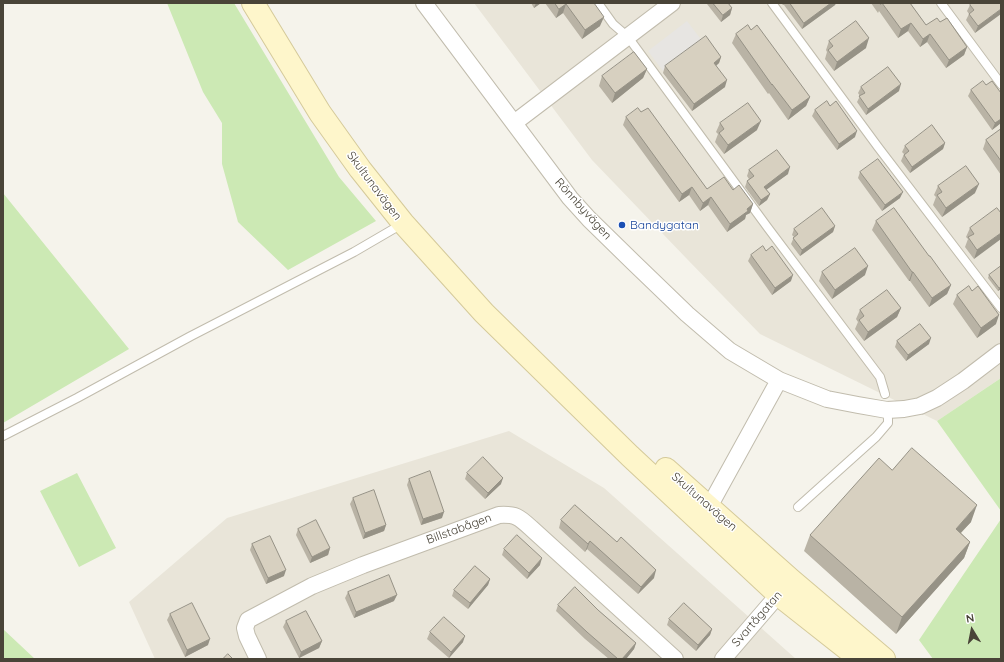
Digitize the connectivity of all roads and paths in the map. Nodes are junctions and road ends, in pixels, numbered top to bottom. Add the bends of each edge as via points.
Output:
1 (253, 3) edge
2 (424, 3) edge
3 (598, 3) edge
4 (672, 3) edge
5 (772, 3) edge
6 (941, 3) edge
7 (628, 37) junction
8 (1001, 84) edge
9 (514, 122) junction
10 (403, 223) junction
11 (1001, 308) edge
12 (1001, 352) edge
13 (779, 380) junction
14 (885, 394) dead end
15 (887, 410) junction
16 (3, 436) edge
17 (798, 508) dead end
18 (704, 514) junction
19 (785, 587) junction
20 (258, 659) edge
21 (675, 659) edge
22 (723, 659) edge
23 (860, 659) edge
24 (884, 659) edge

1 - 10 main road, Skultunavägen via 320,113
2 - 9 street, Rönnbyvägen
3 - 7 lane via 613,24
4 - 7 street
5 - 11 lane
6 - 8 lane
7 - 9 street
7 - 14 lane via 880,377
9 - 13 street, Rönnbyvägen via 570,198 633,262 730,351
10 - 16 lane via 354,252
10 - 18 main road, Skultunavägen via 484,313 625,450
12 - 15 street, Rönnbyvägen via 963,382 937,398 904,410
13 - 15 street, Rönnbyvägen via 827,399
13 - 18 street
15 - 17 lane via 888,422 876,437
18 - 19 main road, Skultunavägen
19 - 22 street, Svartågatan
19 - 23 main road, Skultunavägen
19 - 24 main road, Skultunavägen
20 - 21 street, Billstabågen via 247,636 245,628 248,620 312,586 363,565 499,515 509,514 531,528

